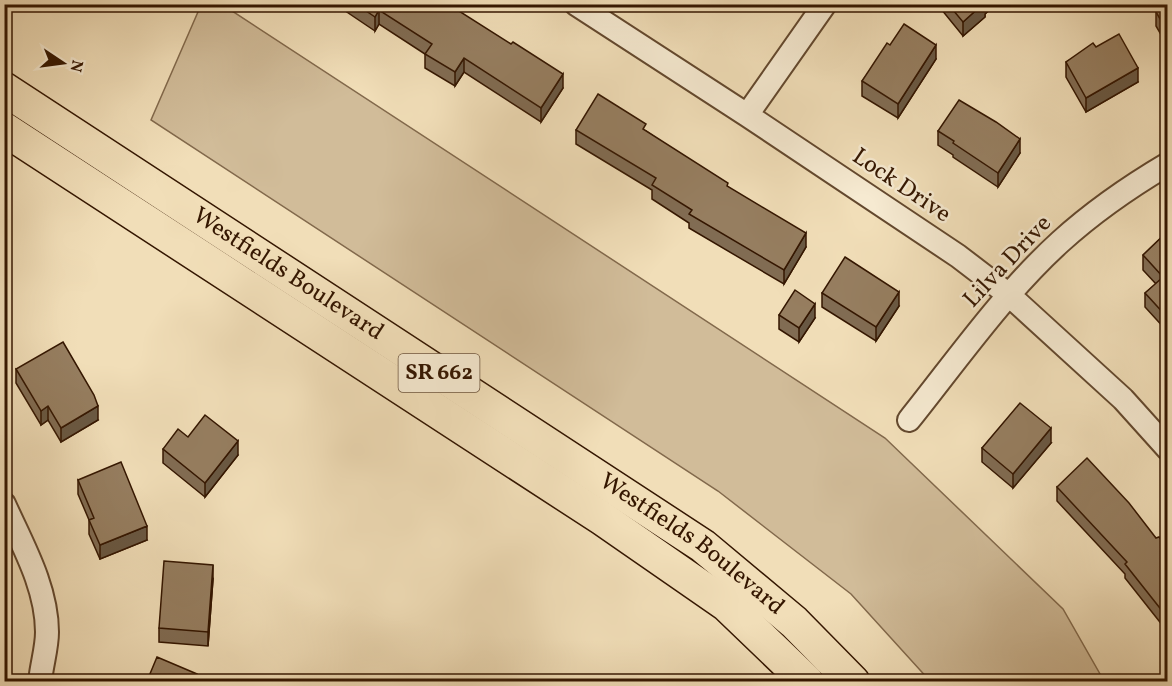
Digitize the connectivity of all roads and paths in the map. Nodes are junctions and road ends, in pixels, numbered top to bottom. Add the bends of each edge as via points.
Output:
1 (576, 4) edge
2 (825, 4) edge
3 (4, 89) edge
4 (747, 116) junction
5 (4, 129) edge
6 (1167, 164) edge
7 (1009, 295) junction
8 (909, 420) dead end
9 (1167, 449) edge
10 (4, 504) edge
11 (41, 674) dead end
12 (807, 681) edge
13 (853, 681) edge

1 - 4 street, Lock Drive
2 - 4 street
3 - 13 main road, Westfields Boulevard / SR 662 via 703,546 794,622
4 - 7 street, Lock Drive via 958,256
5 - 12 main road, Westfields Boulevard / SR 662 via 666,562 727,606
6 - 7 street, Lilva Drive via 1102,207 1059,243
7 - 8 street, Lilva Drive
7 - 9 street, Lock Drive via 1123,399
10 - 11 street via 37,577 46,610

